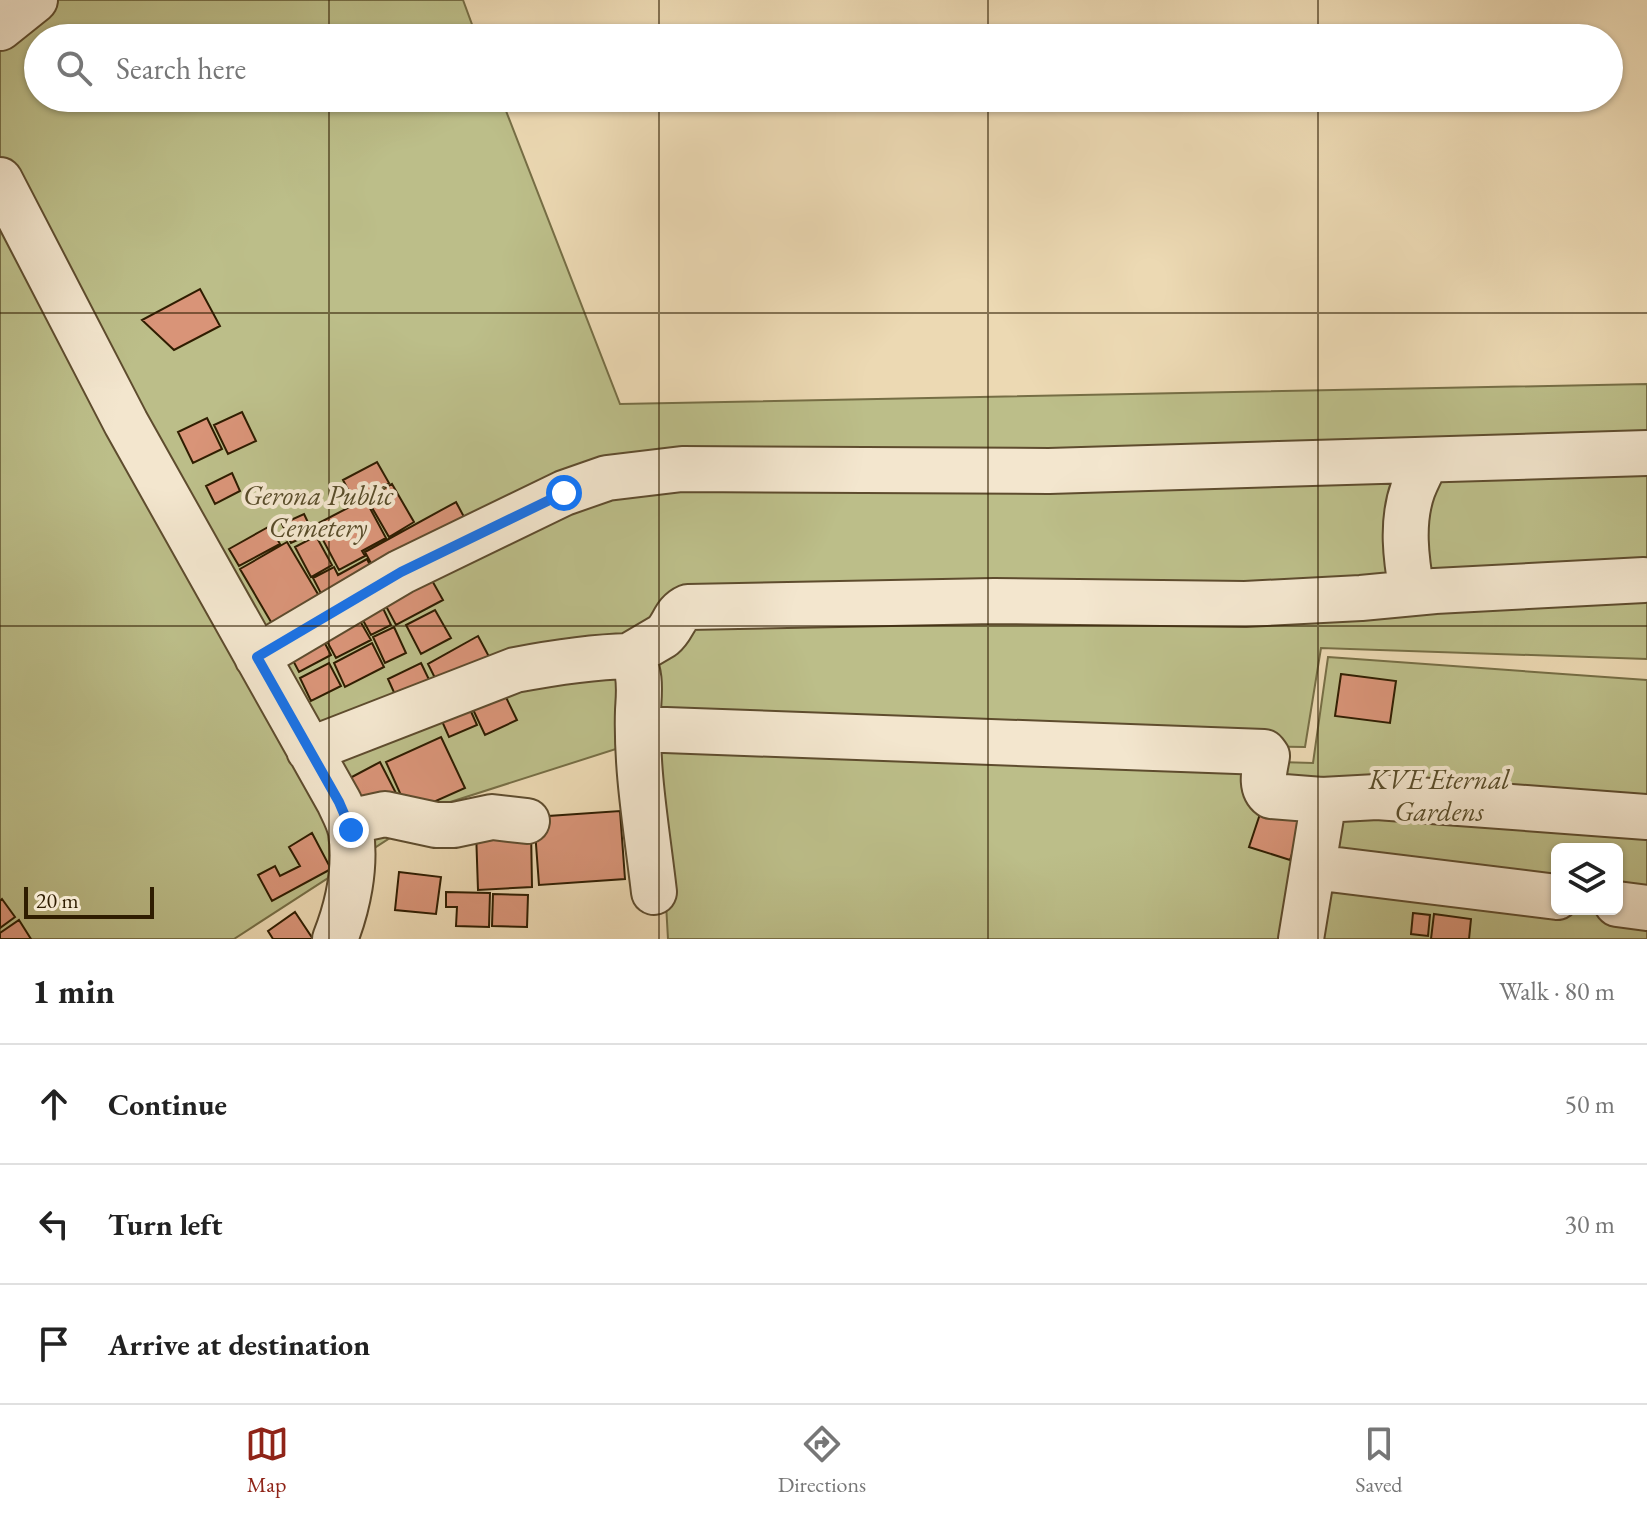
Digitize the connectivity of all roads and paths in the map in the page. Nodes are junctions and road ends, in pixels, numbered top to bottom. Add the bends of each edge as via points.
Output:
1 (35, 0) edge
2 (0, 28) edge
3 (0, 180) edge
4 (1647, 453) edge
5 (1427, 460) junction
6 (1644, 580) dead end
7 (1412, 593) junction
8 (629, 656) junction
9 (257, 657) junction
10 (638, 729) junction
11 (309, 750) junction
12 (1322, 800) junction
13 (1647, 817) edge
14 (527, 821) dead end
15 (348, 822) junction
16 (1313, 867) junction
17 (654, 892) dead end
18 (1551, 896) edge
19 (1623, 905) edge
20 (1647, 908) edge
21 (335, 939) edge
22 (1301, 939) edge

1 - 2 street
3 - 9 street via 126,423
4 - 5 street
5 - 7 street via 1407,516
5 - 9 street via 1049,471 682,469 607,478 564,493 401,572
6 - 7 street
7 - 8 street via 1245,604 994,601 688,607 680,610 668,632
8 - 10 street via 637,668
8 - 11 street via 515,670
9 - 11 street
10 - 12 street via 1264,752 1266,792
10 - 17 street
11 - 15 street
12 - 13 street via 1377,797
12 - 16 street
14 - 15 street via 492,817 436,825 385,814
15 - 21 street via 353,868
16 - 18 street
16 - 22 street
19 - 20 street

